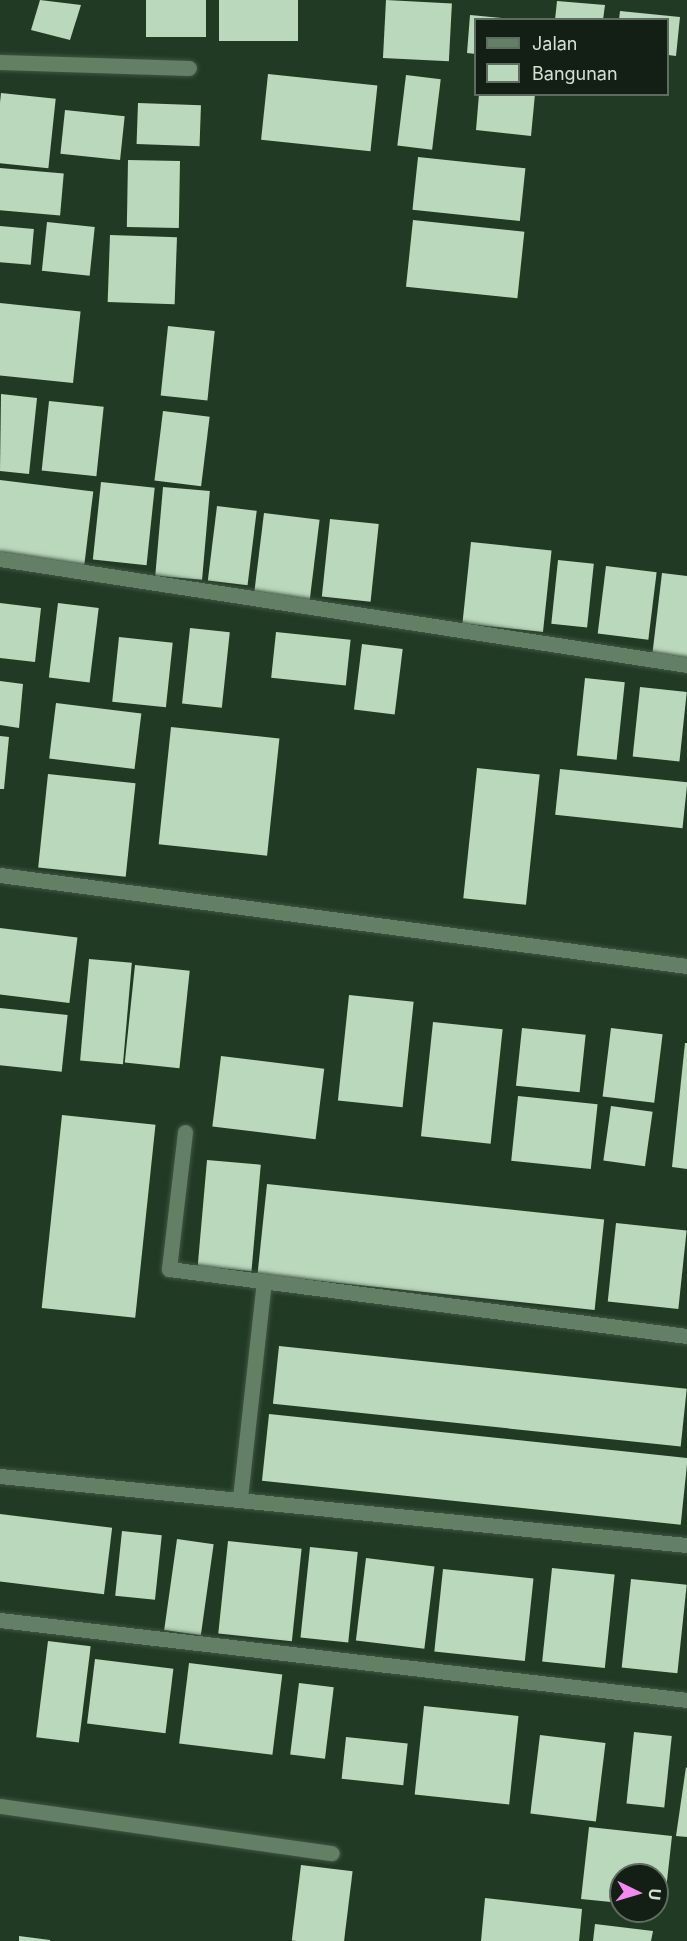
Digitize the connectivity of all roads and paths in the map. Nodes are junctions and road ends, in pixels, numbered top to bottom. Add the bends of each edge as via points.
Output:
1 (0, 62) edge
2 (189, 68) dead end
3 (0, 559) edge
4 (687, 665) edge
5 (0, 875) edge
6 (687, 966) edge
7 (185, 1132) dead end
8 (264, 1282) junction
9 (687, 1336) edge
10 (0, 1476) edge
11 (240, 1498) junction
12 (687, 1545) edge
13 (0, 1620) edge
14 (687, 1700) edge
15 (0, 1806) edge
16 (332, 1853) dead end

1 - 2 street
3 - 4 street
5 - 6 street
7 - 8 street via 169,1269
8 - 9 street
8 - 11 street
10 - 11 street
11 - 12 street
13 - 14 street
15 - 16 street

